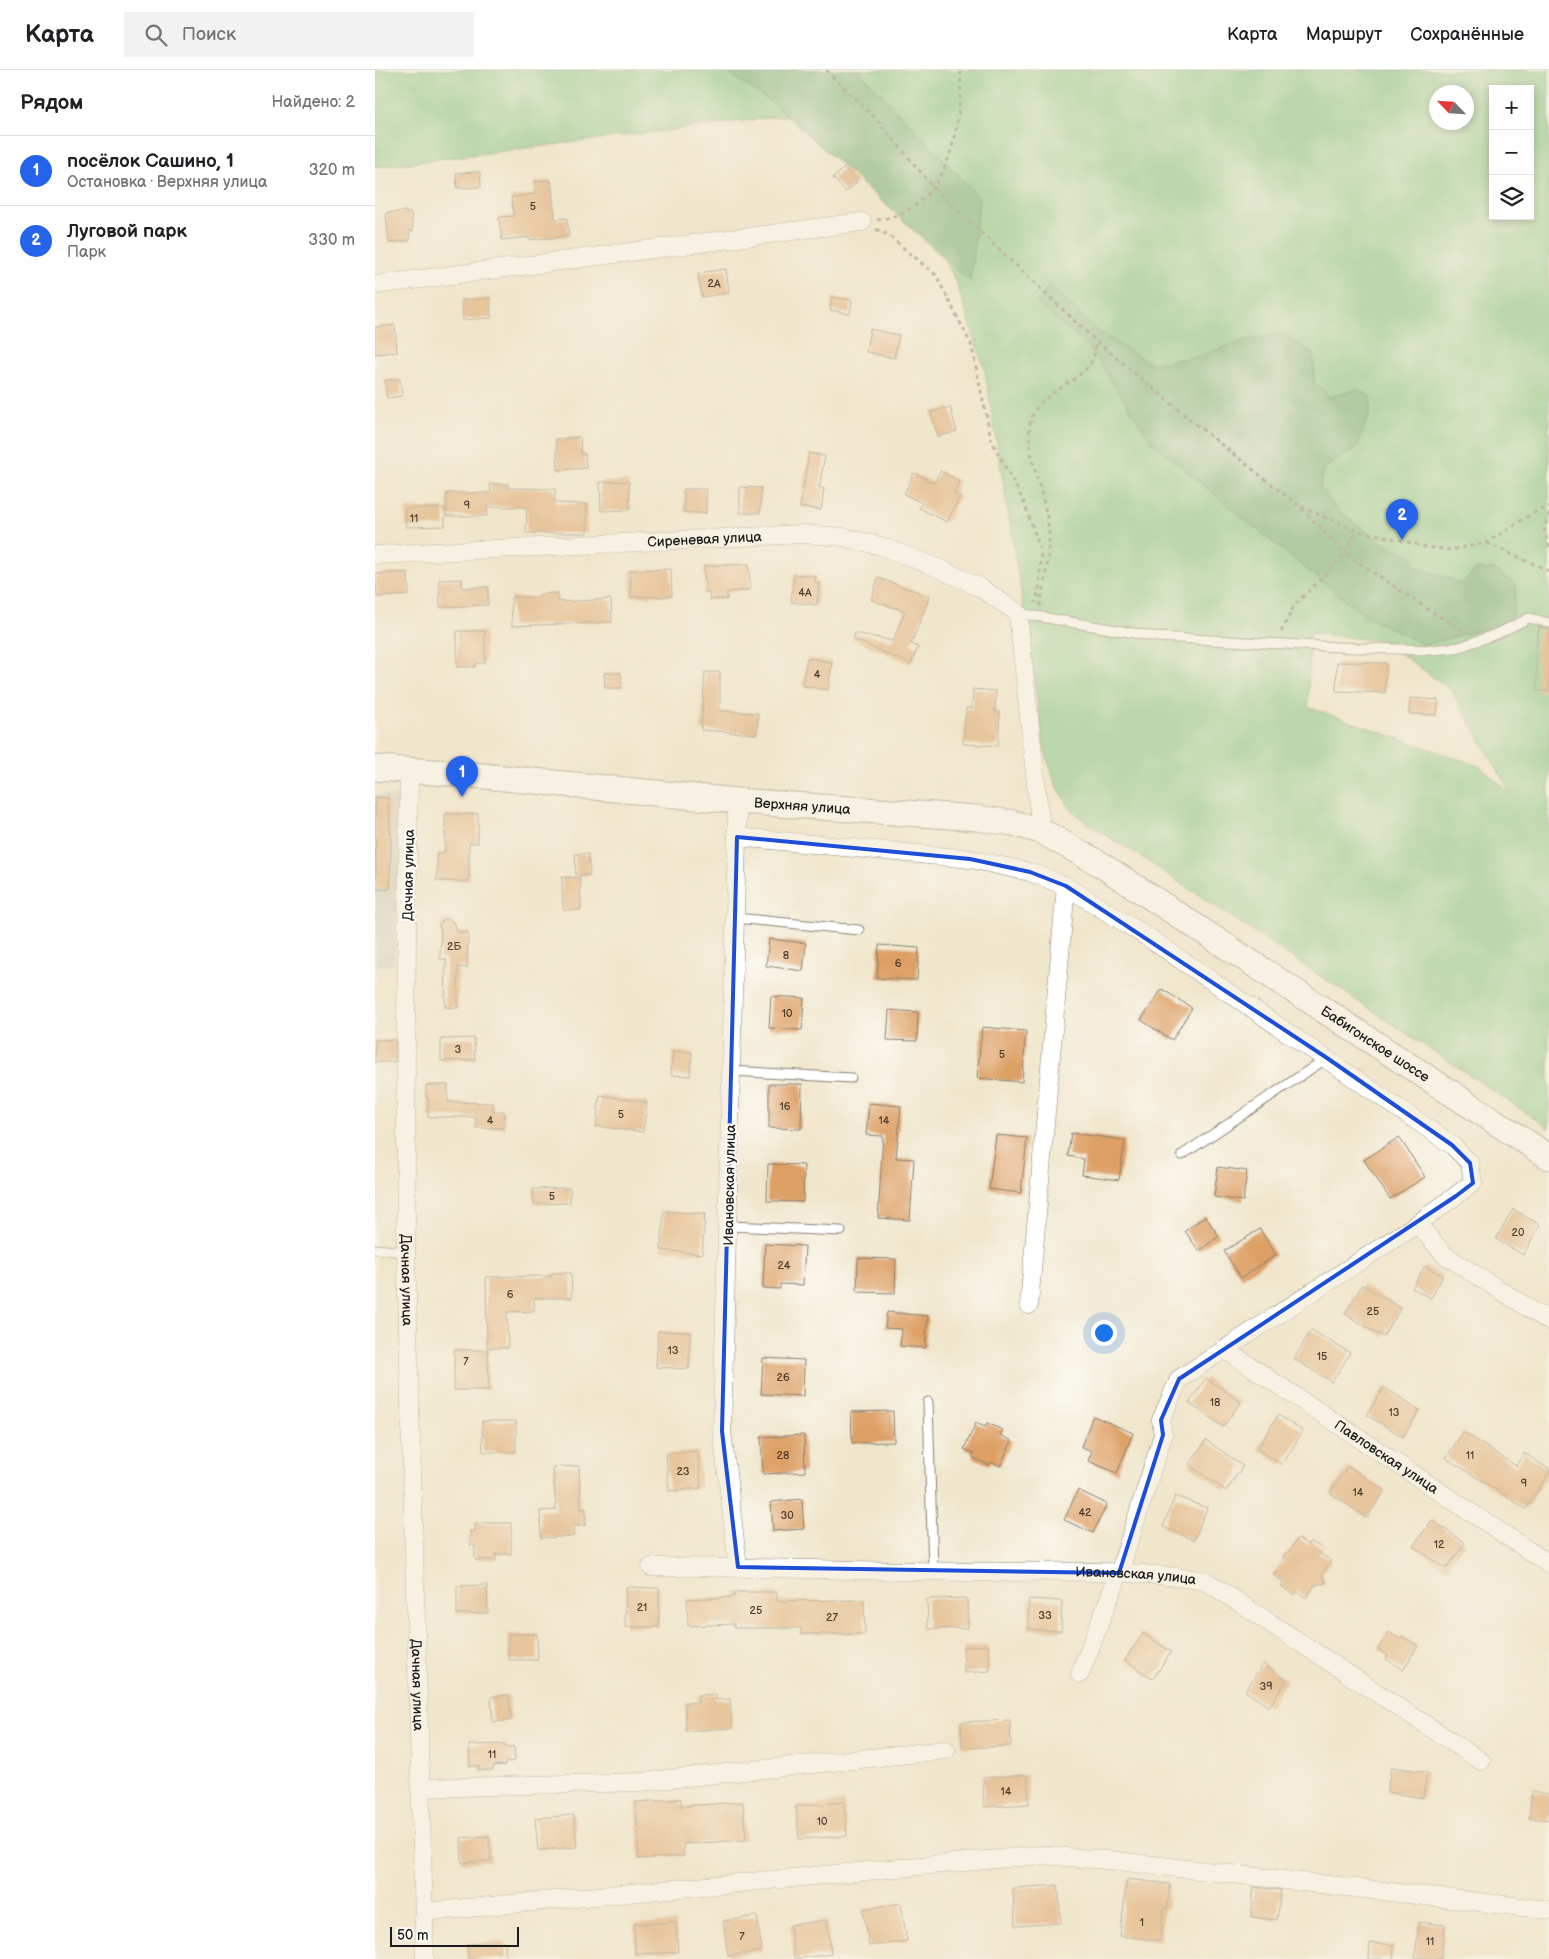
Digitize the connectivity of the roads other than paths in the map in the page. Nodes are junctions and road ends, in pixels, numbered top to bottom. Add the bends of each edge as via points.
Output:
1 (862, 222) road end
2 (375, 284) edge
3 (375, 555) edge
4 (1029, 615) junction
5 (1549, 623) edge
6 (375, 768) edge
7 (409, 771) junction
8 (737, 801) junction
9 (1041, 831) junction
10 (737, 838) junction
11 (1066, 886) junction
12 (735, 918) junction
13 (859, 930) dead end
14 (1202, 930) joint
15 (1327, 1058) junction
16 (731, 1071) junction
17 (851, 1078) dead end
18 (1182, 1155) dead end
19 (1549, 1157) edge
20 (1417, 1224) junction
21 (727, 1226) junction
22 (841, 1232) dead end
23 (375, 1249) edge
24 (407, 1252) junction
25 (1029, 1305) dead end
26 (1549, 1321) edge
27 (1224, 1349) junction
28 (928, 1402) dead end
29 (1549, 1564) edge
30 (651, 1567) dead end
31 (738, 1567) junction
32 (933, 1571) junction
33 (1119, 1573) junction
34 (1080, 1674) dead end
35 (946, 1750) dead end
36 (1481, 1761) dead end
37 (420, 1788) junction
38 (1549, 1910) edge
39 (424, 1912) junction
40 (425, 1959) edge

1 - 2 street
3 - 4 street, Сиреневая улица via 804,534 843,537 881,546 938,568
4 - 5 lane via 1157,637 1434,650 1460,647 1529,618
4 - 9 street
6 - 7 street, Верхняя улица
7 - 8 street, Верхняя улица
7 - 24 street, Дачная улица
8 - 9 street, Верхняя улица via 977,818
8 - 10 street, Ивановская улица
9 - 14 street, Верхняя улица via 1130,882
10 - 11 street via 969,859 1030,872
10 - 12 street, Ивановская улица
11 - 15 street
11 - 25 street
12 - 13 lane
12 - 16 street, Ивановская улица
14 - 19 street, Бабигонское шоссе
15 - 18 lane
15 - 20 street via 1452,1145 1470,1163 1473,1183
16 - 17 lane
16 - 21 street, Ивановская улица
20 - 26 street via 1446,1256
20 - 27 street
21 - 22 lane
21 - 31 street, Ивановская улица via 722,1432
23 - 24 lane
24 - 37 street, Дачная улица
27 - 29 street, Павловская улица
27 - 33 street via 1179,1379 1161,1420 1163,1435
28 - 32 lane
30 - 31 street, Ивановская улица
31 - 32 street, Ивановская улица
32 - 33 street, Ивановская улица
33 - 34 street
33 - 36 street, Ивановская улица via 1206,1581
35 - 37 street via 639,1782
37 - 39 street, Дачная улица
38 - 39 street via 1041,1855
39 - 40 street, Дачная улица

